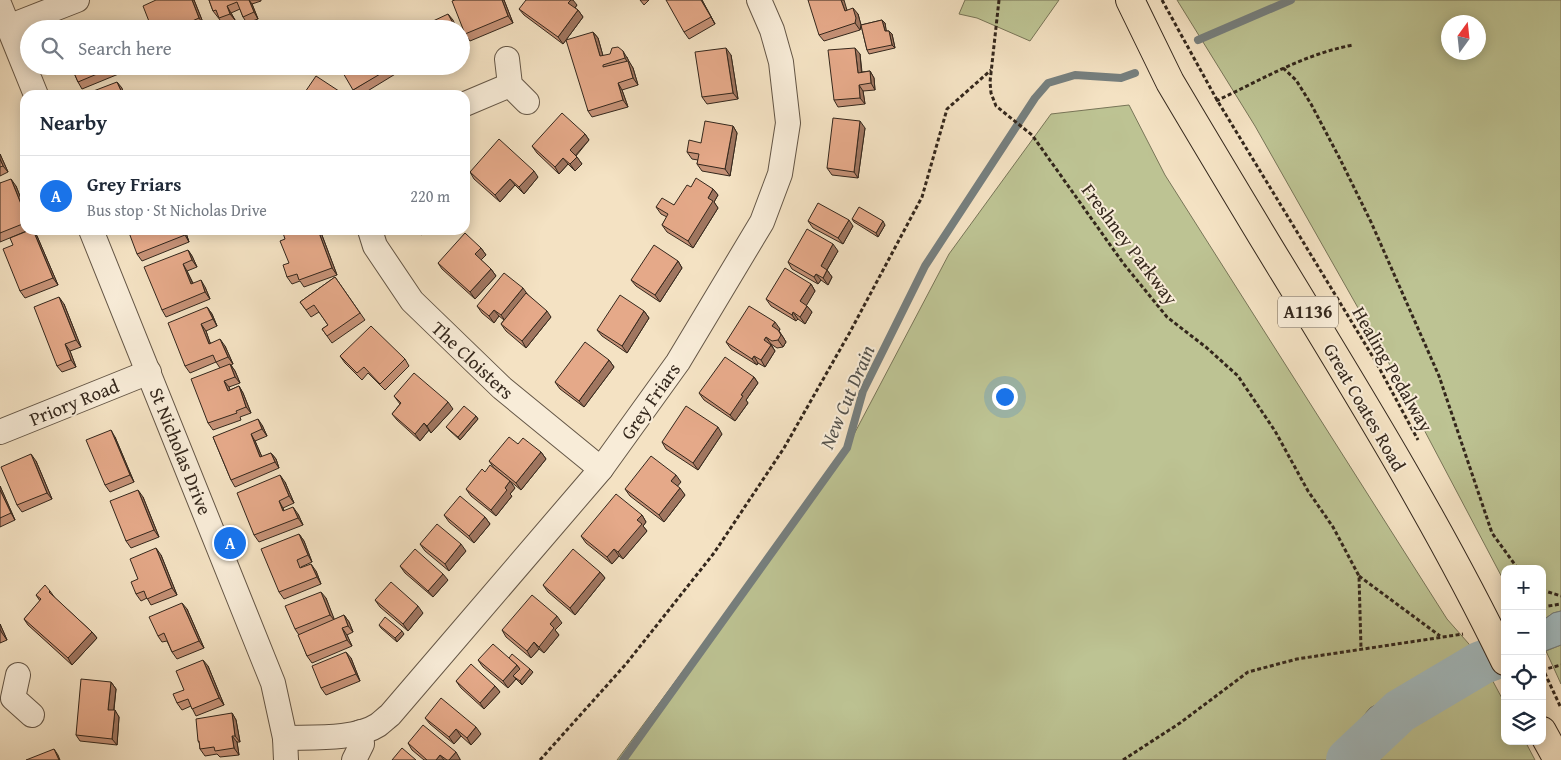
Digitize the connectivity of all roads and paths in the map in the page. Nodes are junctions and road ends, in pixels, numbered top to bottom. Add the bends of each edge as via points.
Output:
1 (77, 0) edge
2 (759, 0) edge
3 (999, 0) edge
4 (1130, 0) edge
5 (1162, 0) edge
6 (4, 17) edge
7 (1353, 45) dead end
8 (20, 56) edge
9 (507, 59) dead end
10 (1283, 68) junction
11 (990, 70) junction
12 (28, 75) edge
13 (510, 85) junction
14 (34, 90) edge
15 (1217, 100) junction
16 (470, 102) edge
17 (527, 102) dead end
18 (1188, 114) junction
19 (93, 235) edge
20 (372, 235) edge
21 (149, 372) junction
22 (0, 432) edge
23 (1422, 448) dead end
24 (601, 469) junction
25 (1515, 565) edge
26 (1359, 576) junction
27 (1546, 591) edge
28 (1561, 596) edge
29 (1561, 604) edge
30 (1546, 606) edge
31 (1475, 629) junction
32 (1440, 636) junction
33 (1361, 649) junction
34 (1501, 657) edge
35 (1561, 665) edge
36 (1546, 668) edge
37 (18, 675) dead end
38 (1546, 676) edge
39 (7, 701) edge
40 (1561, 708) edge
41 (32, 715) dead end
42 (361, 732) junction
43 (1546, 738) edge
44 (286, 749) edge
45 (354, 760) edge
46 (540, 760) edge
47 (1123, 760) edge
48 (1558, 760) edge

1 - 6 street
2 - 24 street, Grey Friars via 782,62 788,123 780,174 772,198 762,222 678,362
3 - 11 path, Freshney Parkway
4 - 18 main road, Great Coates Road / A1136
5 - 15 path, Healing Pedalway
6 - 8 street
7 - 10 path
9 - 13 street
10 - 15 path
10 - 25 path via 1296,80 1311,104 1371,222 1439,376 1492,533
11 - 26 path, Freshney Parkway via 991,93 996,106 1032,135 1122,263 1167,317 1238,376 1275,431
11 - 46 path via 947,109 922,197 784,448 702,568 626,664
12 - 14 street
13 - 16 street
13 - 17 street
15 - 18 path
15 - 23 path, Healing Pedalway via 1376,362
18 - 31 main road, Great Coates Road / A1136 via 1348,376 1425,510
19 - 21 street, St Nicholas Drive
20 - 24 street, The Cloisters via 375,246 412,301 502,388
21 - 22 street, Priory Road
21 - 44 street, St Nicholas Drive via 273,683
24 - 42 street, Grey Friars via 390,715 377,726
26 - 32 path
26 - 33 path, Freshney Parkway
27 - 28 path
29 - 30 path
31 - 32 path
31 - 34 main road, Great Coates Road / A1136
32 - 33 path
33 - 47 path via 1297,658 1248,672 1180,723
35 - 36 path
37 - 39 street
38 - 40 path
39 - 41 street
42 - 44 street, Grey Friars
42 - 45 street via 362,744
43 - 48 main road

